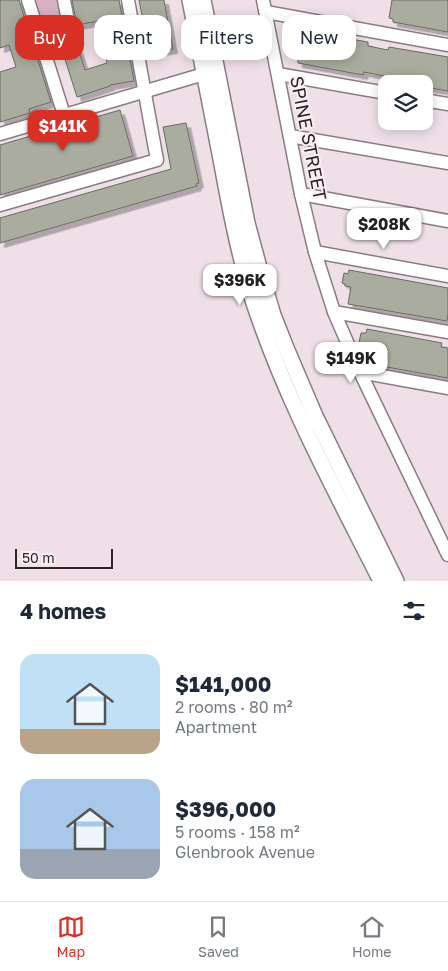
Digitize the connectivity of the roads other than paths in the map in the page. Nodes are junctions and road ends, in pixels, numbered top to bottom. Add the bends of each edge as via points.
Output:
1 (28, 0) edge
2 (64, 0) edge
3 (128, 0) edge
4 (190, 0) edge
5 (203, 0) edge
6 (265, 6) edge
7 (33, 15) edge
8 (67, 15) edge
9 (448, 45) edge
10 (47, 60) edge
11 (204, 74) junction
12 (278, 74) junction
13 (144, 92) junction
14 (378, 92) edge
15 (433, 102) edge
16 (448, 104) edge
17 (64, 115) junction
18 (0, 134) edge
19 (290, 136) junction
20 (448, 163) edge
21 (301, 194) junction
22 (0, 205) edge
23 (448, 221) edge
24 (315, 252) junction
25 (448, 276) edge
26 (334, 312) junction
27 (448, 332) edge
28 (360, 372) junction
29 (448, 388) edge
30 (448, 556) edge
31 (381, 581) edge
32 (396, 581) edge

1 - 7 street
2 - 8 street
3 - 13 street
4 - 11 street
5 - 32 street via 247,223 274,316 315,416
6 - 9 street
6 - 12 street, SPINE STREET
10 - 17 street
11 - 13 street
11 - 31 street via 234,224 247,278 268,341 301,422
12 - 14 street
12 - 19 street, SPINE STREET
13 - 17 street
13 - 22 street via 157,160
15 - 16 street
17 - 18 street
19 - 20 street
19 - 21 street, SPINE STREET
21 - 23 street
21 - 24 street, SPINE STREET
24 - 25 street
24 - 26 street, SPINE STREET
26 - 27 street
26 - 28 street, SPINE STREET
28 - 29 street
28 - 30 street, SPINE STREET

